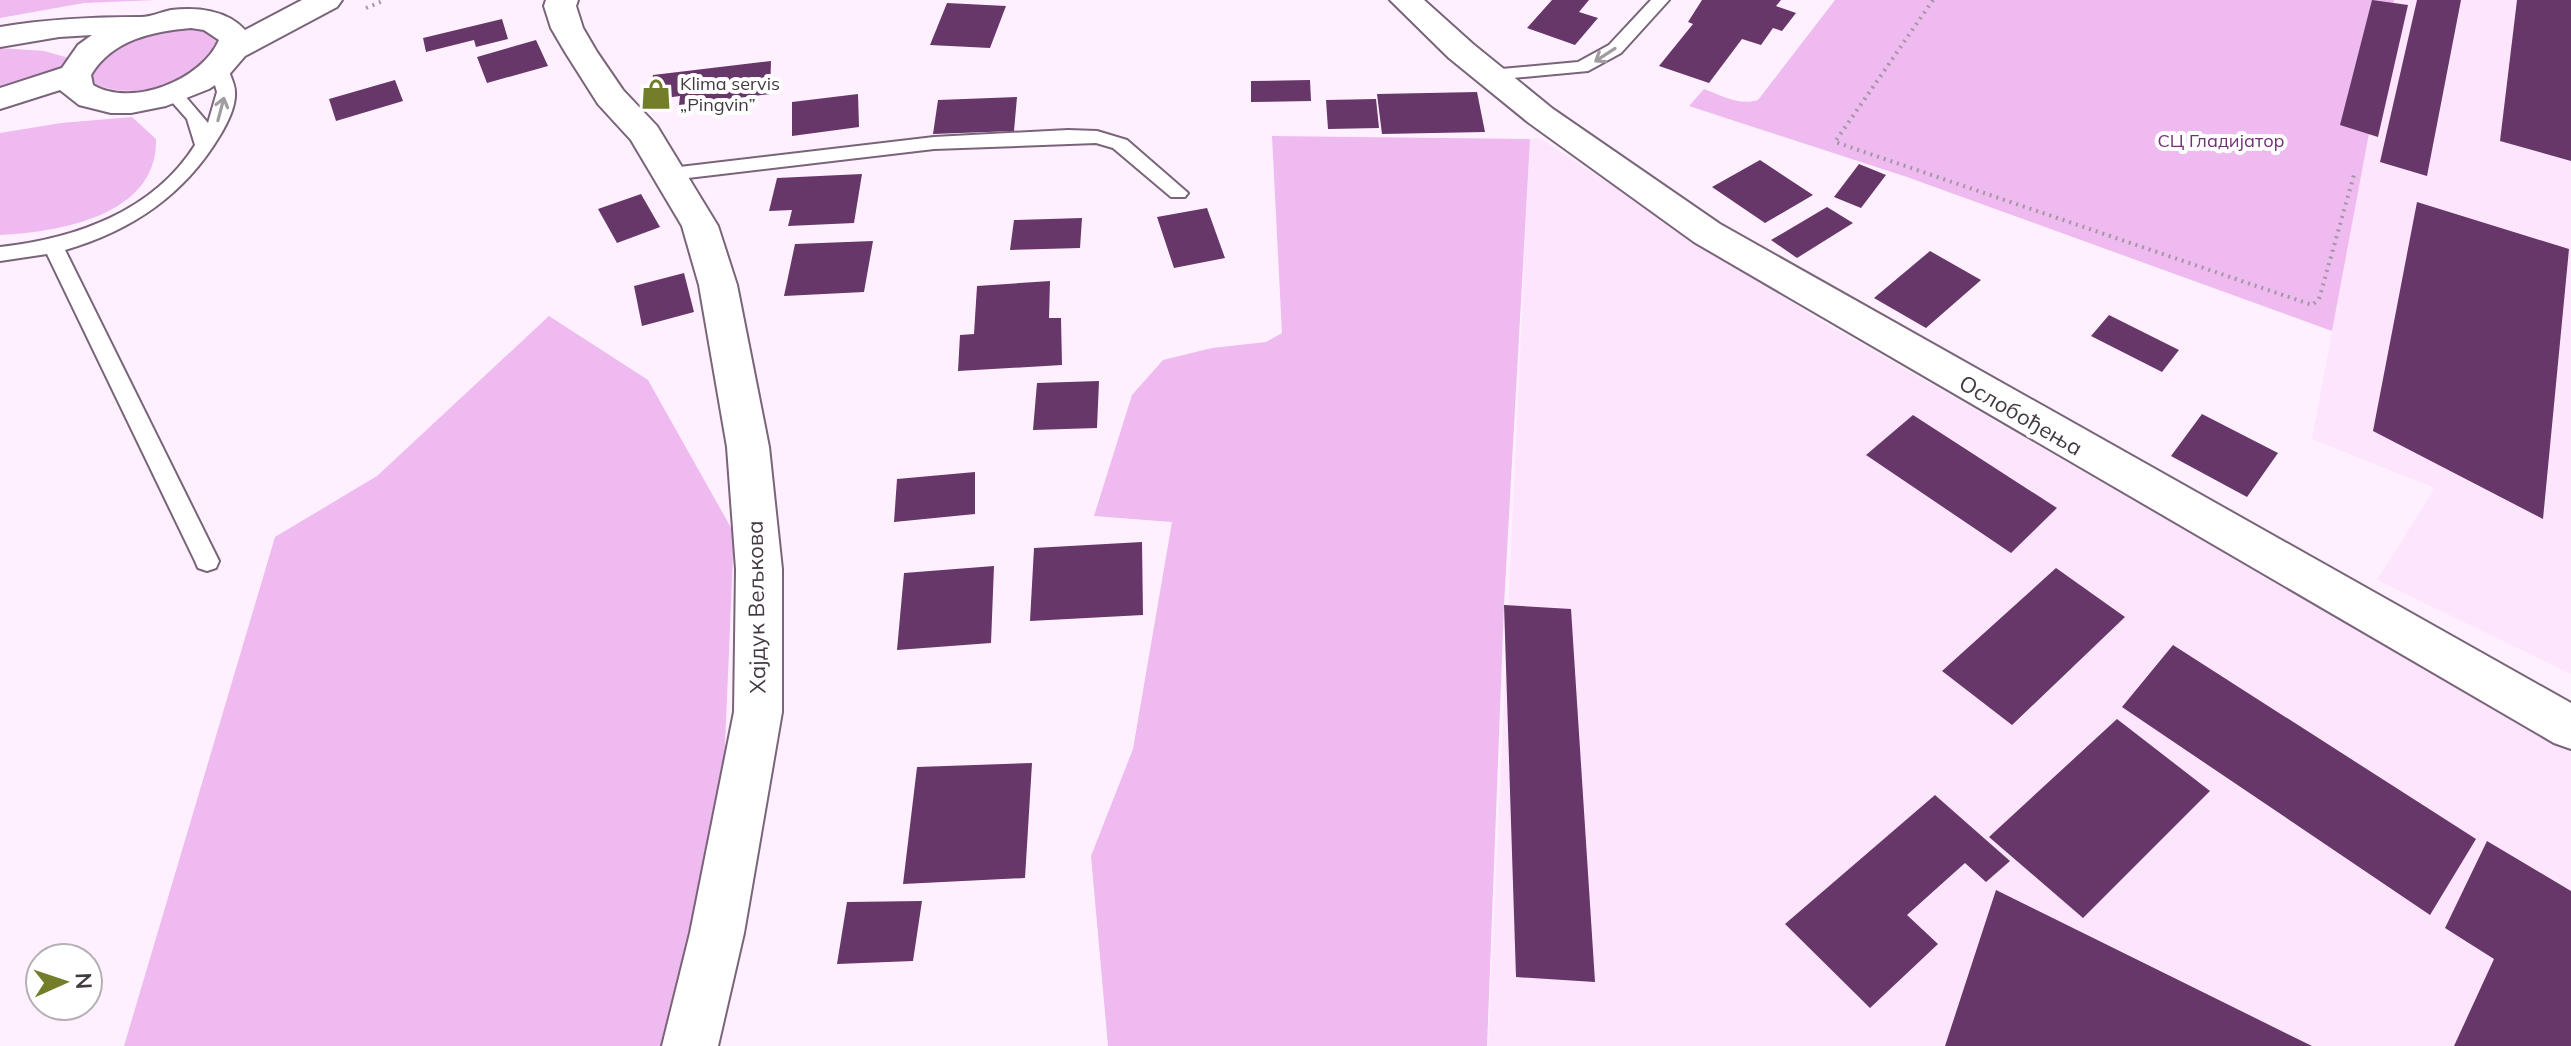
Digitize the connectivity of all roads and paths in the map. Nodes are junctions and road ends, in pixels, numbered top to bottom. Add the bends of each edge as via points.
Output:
1 (300, 0) edge
2 (326, 0) edge
3 (562, 0) edge
4 (1406, 0) edge
5 (1660, 0) edge
6 (1933, 0) edge
7 (211, 19) junction
8 (143, 24) junction
9 (0, 38) edge
10 (227, 59) junction
11 (1490, 75) junction
12 (84, 77) junction
13 (173, 93) junction
14 (0, 99) edge
15 (0, 118) edge
16 (205, 148) junction
17 (671, 174) junction
18 (2354, 175) dead end
19 (1178, 193) dead end
20 (53, 246) junction
21 (0, 254) edge
22 (207, 561) dead end
23 (2571, 728) edge
24 (690, 1046) edge

1 - 7 street
2 - 10 street
3 - 17 street, Хајдук Вељкова via 567,28 581,52
4 - 11 street, Ослобођења
5 -> 11 lane via 1615,49 1582,67
6 - 18 path via 1835,142 2312,305 2319,299
7 - 8 street
7 - 10 street via 232,30 236,39
8 - 9 street via 59,27
8 - 12 street via 109,38
9 - 12 street via 69,49
10 - 13 street
16 -> 10 lane via 220,118
11 - 23 street, Ослобођења via 1759,265
12 - 13 street via 129,102
12 - 14 street
12 - 15 street
13 - 16 lane via 199,122
16 - 20 lane via 178,182 153,202
17 - 19 lane via 934,143 1097,137 1120,144
17 - 24 street, Хајдук Вељкова via 700,226 718,285 748,447 759,569 758,712
20 - 21 lane
20 - 22 lane

